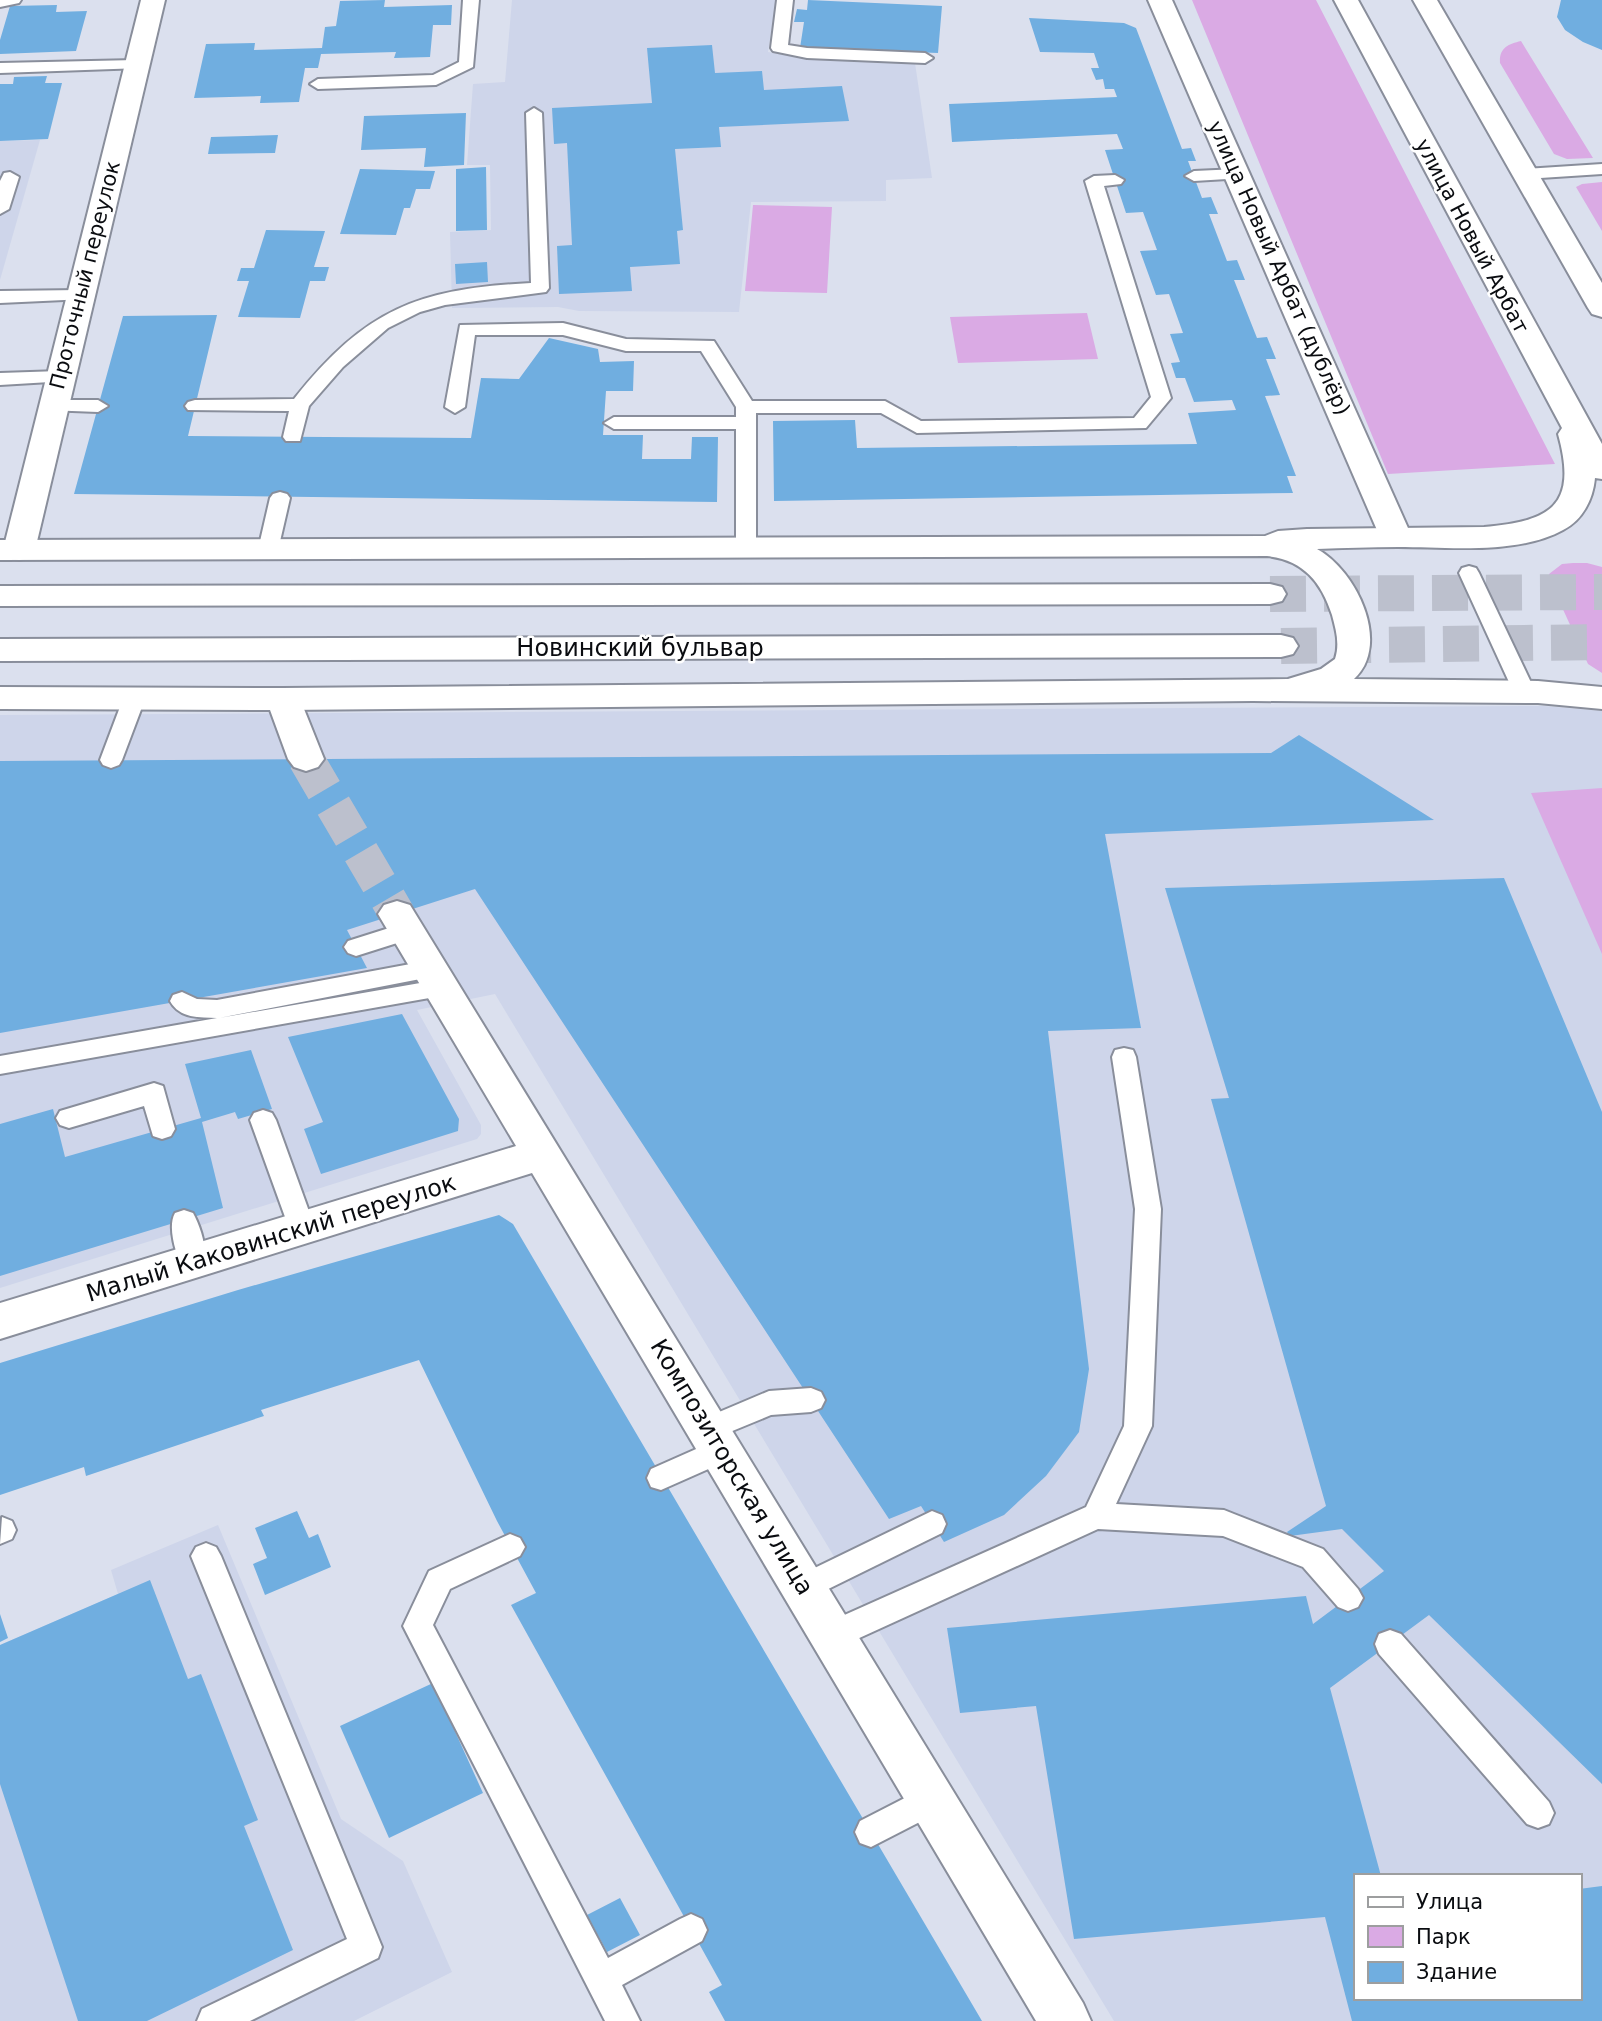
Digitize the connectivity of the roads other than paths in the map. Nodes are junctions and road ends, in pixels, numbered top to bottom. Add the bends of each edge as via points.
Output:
1 (13, 0) edge
2 (153, 0) edge
3 (471, 0) edge
4 (785, 0) edge
5 (1160, 0) edge
6 (1346, 0) edge
7 (1425, 0) edge
8 (0, 2) edge
9 (925, 58) dead end
10 (136, 65) junction
11 (0, 68) edge
12 (318, 84) dead end
13 (534, 113) dead end
14 (1602, 169) edge
15 (1238, 174) junction
16 (1525, 174) junction
17 (1194, 176) dead end
18 (10, 177) dead end
19 (1115, 180) dead end
20 (0, 209) edge
21 (80, 295) junction
22 (0, 297) edge
23 (1602, 307) edge
24 (60, 377) junction
25 (0, 379) edge
26 (300, 405) junction
27 (53, 406) junction
28 (98, 406) dead end
29 (195, 406) dead end
30 (455, 407) dead end
31 (1565, 408) junction
32 (746, 415) junction
33 (614, 423) dead end
34 (293, 437) dead end
35 (1602, 470) edge
36 (280, 498) dead end
37 (1396, 537) junction
38 (1223, 545) junction
39 (746, 549) junction
40 (9, 550) edge
41 (268, 550) junction
42 (1469, 573) dead end
43 (1270, 594) tunnel mouth
44 (0, 596) edge
45 (1281, 646) tunnel mouth
46 (0, 650) edge
47 (1253, 690) junction
48 (1525, 692) junction
49 (0, 698) edge
50 (1602, 698) edge
51 (134, 699) junction
52 (283, 699) junction
53 (306, 759) tunnel mouth
54 (111, 760) dead end
55 (402, 923) joint
56 (356, 947) dead end
57 (437, 979) junction
58 (182, 1001) dead end
59 (1124, 1058) dead end
60 (0, 1065) edge
61 (69, 1118) dead end
62 (263, 1120) dead end
63 (162, 1129) dead end
64 (543, 1154) junction
65 (184, 1220) dead end
66 (302, 1228) junction
67 (193, 1262) junction
68 (0, 1321) edge
69 (811, 1400) dead end
70 (715, 1440) junction
71 (661, 1478) dead end
72 (1096, 1516) junction
73 (932, 1524) dead end
74 (510, 1547) dead end
75 (206, 1556) dead end
76 (804, 1587) junction
77 (1348, 1598) dead end
78 (833, 1635) junction
79 (1390, 1644) dead end
80 (932, 1799) junction
81 (1538, 1813) dead end
82 (872, 1832) dead end
83 (691, 1930) dead end
84 (601, 1979) junction
85 (214, 2021) edge
86 (623, 2021) edge
87 (1065, 2021) edge

1 - 8 lane
2 - 10 main road, Проточный переулок
3 - 12 lane via 467,64 436,80
4 - 9 lane via 779,48 807,54
5 - 15 main road, улица Новый Арбат (дублёр)
6 - 31 main road, улица Новый Арбат
7 - 16 main road
10 - 11 lane
10 - 21 main road, Проточный переулок
13 - 26 lane via 540,288 500,290 410,308 363,338
14 - 16 lane
15 - 17 lane
15 - 37 main road, улица Новый Арбат (дублёр)
16 - 23 main road
18 - 20 lane
19 - 32 lane via 1094,181 1161,398 1139,424 917,427 884,407
21 - 22 lane
21 - 24 main road, Проточный переулок
24 - 25 lane
24 - 27 main road, Проточный переулок
26 - 29 lane
26 - 34 lane
27 - 28 lane
27 - 40 main road, Проточный переулок
30 - 32 lane via 467,329 563,329 626,345 707,345
31 - 35 main road, улица Новый Арбат
31 - 37 main road via 1578,450 1580,482 1563,516 1550,525 1511,534
32 - 33 lane
32 - 39 lane
36 - 41 lane
37 - 38 main road
38 - 39 main road
38 - 47 main road via 1293,551 1323,567 1333,578 1355,634 1355,652 1338,675 1311,685
39 - 41 main road
40 - 41 main road
42 - 48 lane
43 - 44 main road
45 - 46 main road, Новинский бульвар
47 - 48 main road
47 - 52 main road
48 - 50 main road
49 - 51 main road
51 - 52 main road
51 - 54 lane
52 - 53 main road
55 - 56 lane
55 - 57 main road, Композиторская улица
57 - 58 lane via 217,1009 192,1008
57 - 60 lane
57 - 64 main road, Композиторская улица
59 - 72 lane via 1149,1209 1138,1426
61 - 63 lane via 154,1093
62 - 66 lane
64 - 66 main road, Малый Каковинский переулок
64 - 70 main road, Композиторская улица
65 - 67 lane
66 - 67 main road, Малый Каковинский переулок
67 - 68 main road, Малый Каковинский переулок
69 - 70 lane via 769,1403
70 - 71 lane
70 - 76 main road, Композиторская улица
72 - 77 lane via 1224,1523 1313,1558
72 - 78 lane
73 - 76 lane
74 - 84 lane via 439,1580 418,1626
75 - 85 lane via 366,1947
76 - 78 main road, Композиторская улица
78 - 80 main road, Композиторская улица
79 - 81 lane
80 - 82 lane
80 - 87 main road, Композиторская улица
83 - 84 lane
84 - 86 lane

